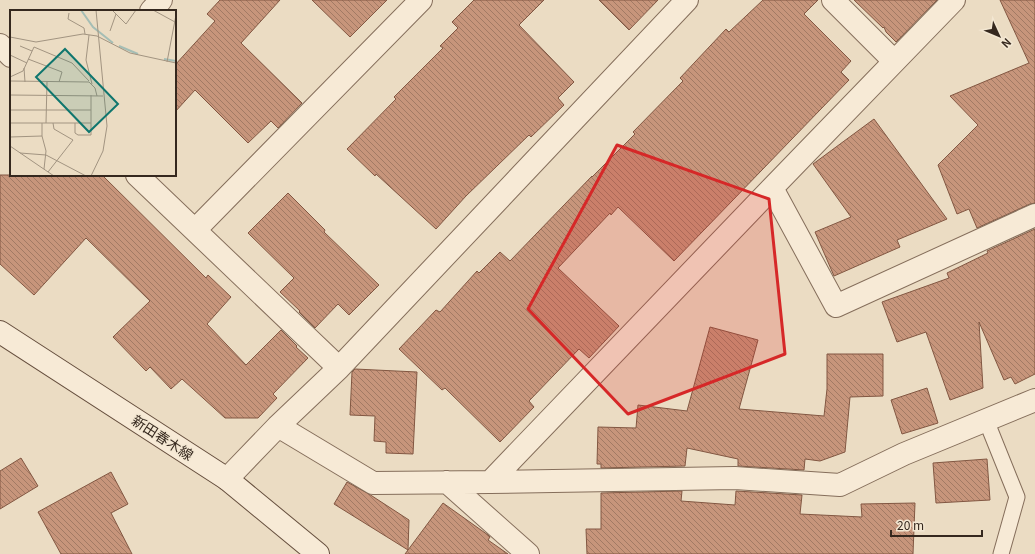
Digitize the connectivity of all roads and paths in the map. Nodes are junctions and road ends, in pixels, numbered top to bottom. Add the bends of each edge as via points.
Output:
1 (161, 0) edge
2 (420, 0) edge
3 (687, 0) edge
4 (833, 0) edge
5 (954, 0) edge
6 (152, 10) edge
7 (0, 45) edge
8 (10, 55) edge
9 (894, 61) junction
10 (138, 176) edge
11 (772, 188) junction
12 (1035, 215) edge
13 (195, 230) junction
14 (0, 332) edge
15 (340, 368) junction
16 (1035, 400) edge
17 (986, 420) junction
18 (278, 426) junction
19 (227, 479) junction
20 (447, 482) junction
21 (490, 482) junction
22 (318, 554) edge
23 (528, 554) edge
24 (1001, 554) edge

1 - 6 street
2 - 13 street
3 - 15 street
4 - 9 street
5 - 9 street
7 - 8 street
9 - 11 street
10 - 13 street
11 - 12 street via 836,306
11 - 21 street
13 - 15 street
14 - 19 street, 新田春木線
15 - 18 street
16 - 17 street
17 - 21 street via 904,454 840,485 735,478
17 - 24 lane via 1017,497
18 - 19 street
18 - 20 street via 373,483
19 - 22 street, 新田春木線
20 - 21 street
20 - 23 street

